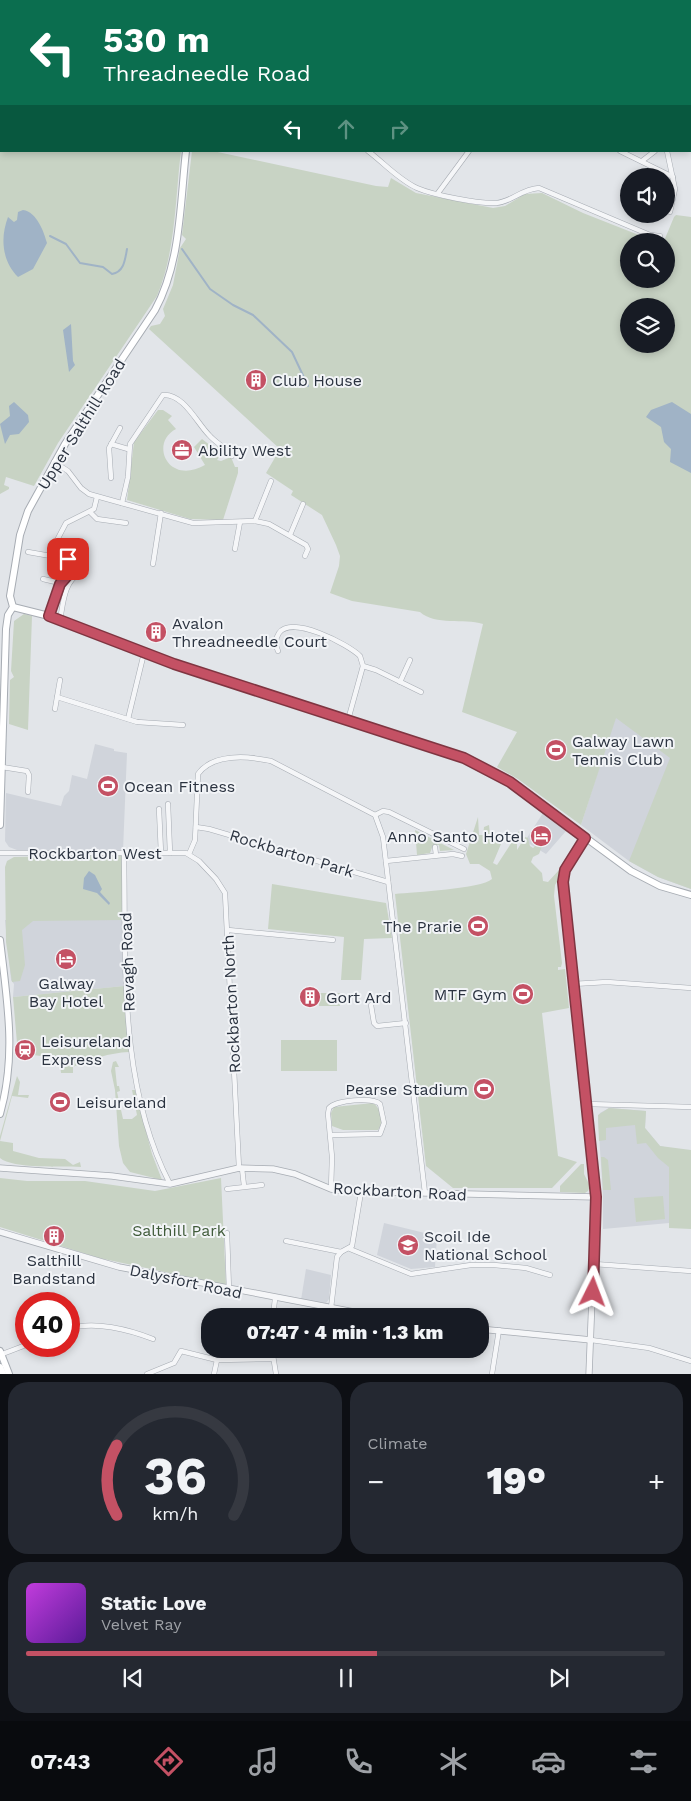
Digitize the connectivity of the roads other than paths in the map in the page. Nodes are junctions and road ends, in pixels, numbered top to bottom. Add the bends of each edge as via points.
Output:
1 (186, 152) edge
2 (369, 152) edge
3 (468, 152) edge
4 (622, 152) edge
5 (654, 152) edge
6 (667, 152) edge
7 (642, 161) junction
8 (656, 168) edge
9 (671, 168) edge
10 (438, 193) junction
11 (645, 233) edge
12 (120, 428) dead end
13 (111, 444) junction
14 (128, 449) junction
15 (232, 456) dead end
16 (54, 462) junction
17 (111, 478) dead end
18 (271, 481) dead end
19 (97, 497) junction
20 (122, 503) junction
21 (303, 504) dead end
22 (90, 512) junction
23 (161, 514) junction
24 (255, 521) junction
25 (240, 522) junction
26 (126, 523) dead end
27 (290, 535) junction
28 (55, 544) dead end
29 (235, 549) dead end
30 (28, 552) dead end
31 (305, 556) dead end
32 (153, 564) dead end
33 (80, 574) dead end
34 (43, 579) dead end
35 (60, 584) junction
36 (13, 607) junction
37 (49, 616) junction
38 (60, 620) junction
39 (278, 651) dead end
40 (144, 653) junction
41 (410, 660) dead end
42 (363, 666) junction
43 (60, 680) dead end
44 (400, 682) junction
45 (421, 692) dead end
46 (57, 697) junction
47 (55, 709) dead end
48 (128, 719) junction
49 (348, 720) junction
50 (183, 725) dead end
51 (2, 767) junction
52 (28, 792) dead end
53 (168, 804) dead end
54 (159, 809) dead end
55 (375, 814) junction
56 (0, 825) edge
57 (196, 827) junction
58 (585, 838) junction
59 (436, 847) dead end
60 (464, 849) dead end
61 (0, 853) edge
62 (124, 853) junction
63 (161, 853) junction
64 (170, 853) junction
65 (189, 854) junction
66 (436, 856) junction
67 (462, 856) dead end
68 (386, 861) junction
69 (388, 882) junction
70 (691, 895) edge
71 (228, 930) junction
72 (0, 940) edge
73 (333, 940) dead end
74 (573, 984) junction
75 (691, 988) edge
76 (371, 1005) dead end
77 (406, 1023) junction
78 (587, 1104) junction
79 (691, 1107) edge
80 (0, 1114) edge
81 (330, 1135) junction
82 (0, 1168) edge
83 (241, 1168) junction
84 (170, 1184) junction
85 (262, 1185) dead end
86 (244, 1186) junction
87 (227, 1189) dead end
88 (330, 1189) junction
89 (361, 1192) junction
90 (424, 1193) junction
91 (596, 1197) junction
92 (0, 1232) edge
93 (227, 1233) dead end
94 (286, 1242) dead end
95 (350, 1248) junction
96 (341, 1252) junction
97 (594, 1264) junction
98 (691, 1271) edge
99 (550, 1275) dead end
100 (229, 1290) junction
101 (275, 1299) junction
102 (274, 1308) edge
103 (325, 1308) edge
104 (331, 1308) edge
105 (80, 1325) edge
106 (489, 1329) edge
107 (499, 1330) junction
108 (153, 1339) dead end
109 (591, 1340) junction
110 (15, 1348) edge
111 (0, 1353) edge
112 (273, 1359) joint
113 (217, 1360) junction
114 (691, 1361) edge
115 (0, 1367) edge
116 (3, 1374) edge
117 (9, 1374) edge
118 (147, 1374) edge
119 (214, 1374) edge
120 (276, 1374) edge
121 (492, 1374) edge
122 (589, 1374) edge

1 - 16 main road, Upper Salthill Road via 173,259 166,287 155,310
2 - 10 street via 417,188
3 - 10 street
4 - 7 street
5 - 7 street
6 - 9 street
7 - 8 street
10 - 11 street via 498,203 539,188
12 - 13 street
13 - 14 street
13 - 17 street via 108,453
14 - 15 street via 160,397 167,395 181,402
14 - 20 street via 128,477
16 - 19 street via 68,471 86,493
16 - 36 main road, Upper Salthill Road via 22,526 10,596
18 - 24 street
19 - 20 street
19 - 22 street
20 - 23 street
21 - 27 street
22 - 26 street via 97,519
22 - 28 street via 66,523
23 - 25 street via 199,524
23 - 32 street
24 - 25 street
24 - 27 street via 273,525
25 - 29 street
27 - 31 street via 307,546
30 - 35 street via 68,559 68,575
33 - 38 street via 73,576 69,583
34 - 35 street
35 - 37 street
36 - 37 main road
36 - 51 main road, Upper Salthill Road via 6,629
37 - 38 main road
38 - 40 main road
39 - 42 street via 279,633 288,627 301,626 356,652
40 - 48 street
40 - 49 main road
41 - 44 street
42 - 44 street
42 - 49 street
43 - 46 street
44 - 45 street
46 - 47 street
46 - 48 street
48 - 50 street
49 - 58 main road via 484,767 510,782
51 - 52 street via 27,771
51 - 56 main road, Upper Salthill Road
53 - 64 street
54 - 63 street
55 - 57 street via 271,761 238,758 207,765 198,774
55 - 60 street via 389,812
55 - 68 street via 382,831
57 - 65 street
57 - 69 street, Rockbarton Park
58 - 70 main road via 646,879
58 - 74 street via 565,870 563,882
59 - 66 street
61 - 62 street, Rockbarton West
62 - 63 street, Rockbarton West
62 - 84 street, Revagh Road via 127,998 134,1063 151,1141
63 - 64 street, Rockbarton West
64 - 65 street, Rockbarton West
65 - 71 street, Rockbarton North via 223,887
66 - 67 street
66 - 68 street
68 - 69 street
69 - 77 street
71 - 73 street
71 - 83 street, Rockbarton North
72 - 80 main road via 11,1046
74 - 75 street via 606,982
74 - 78 street
76 - 77 street via 377,1026
77 - 90 street
78 - 79 street
78 - 91 street
81 - 81 street via 330,1105 374,1100 380,1104 384,1123 380,1134
81 - 88 street via 333,1168
82 - 84 street, Rockbarton Road via 112,1176
83 - 84 street, Rockbarton Road
83 - 86 street, Rockbarton North
83 - 88 street, Rockbarton Road via 284,1171
85 - 86 street
86 - 87 street
88 - 89 street, Rockbarton Road
89 - 90 street, Rockbarton Road
89 - 95 street
90 - 91 street, Rockbarton Road
91 - 97 street
92 - 100 street, Dalysfort Road via 95,1261
93 - 100 street
94 - 96 street
95 - 96 street
95 - 99 street via 411,1274 494,1264
96 - 104 street via 336,1262
97 - 98 street
97 - 109 street
100 - 101 street, Dalysfort Road
101 - 102 street
101 - 103 street, Dalysfort Road
105 - 108 street via 129,1330
106 - 107 street
107 - 109 street
107 - 121 street
109 - 114 street via 649,1348
109 - 122 street
110 - 111 street
111 - 117 main road
112 - 113 street
112 - 120 street
113 - 118 street via 180,1352 174,1363
113 - 119 street
115 - 116 main road

